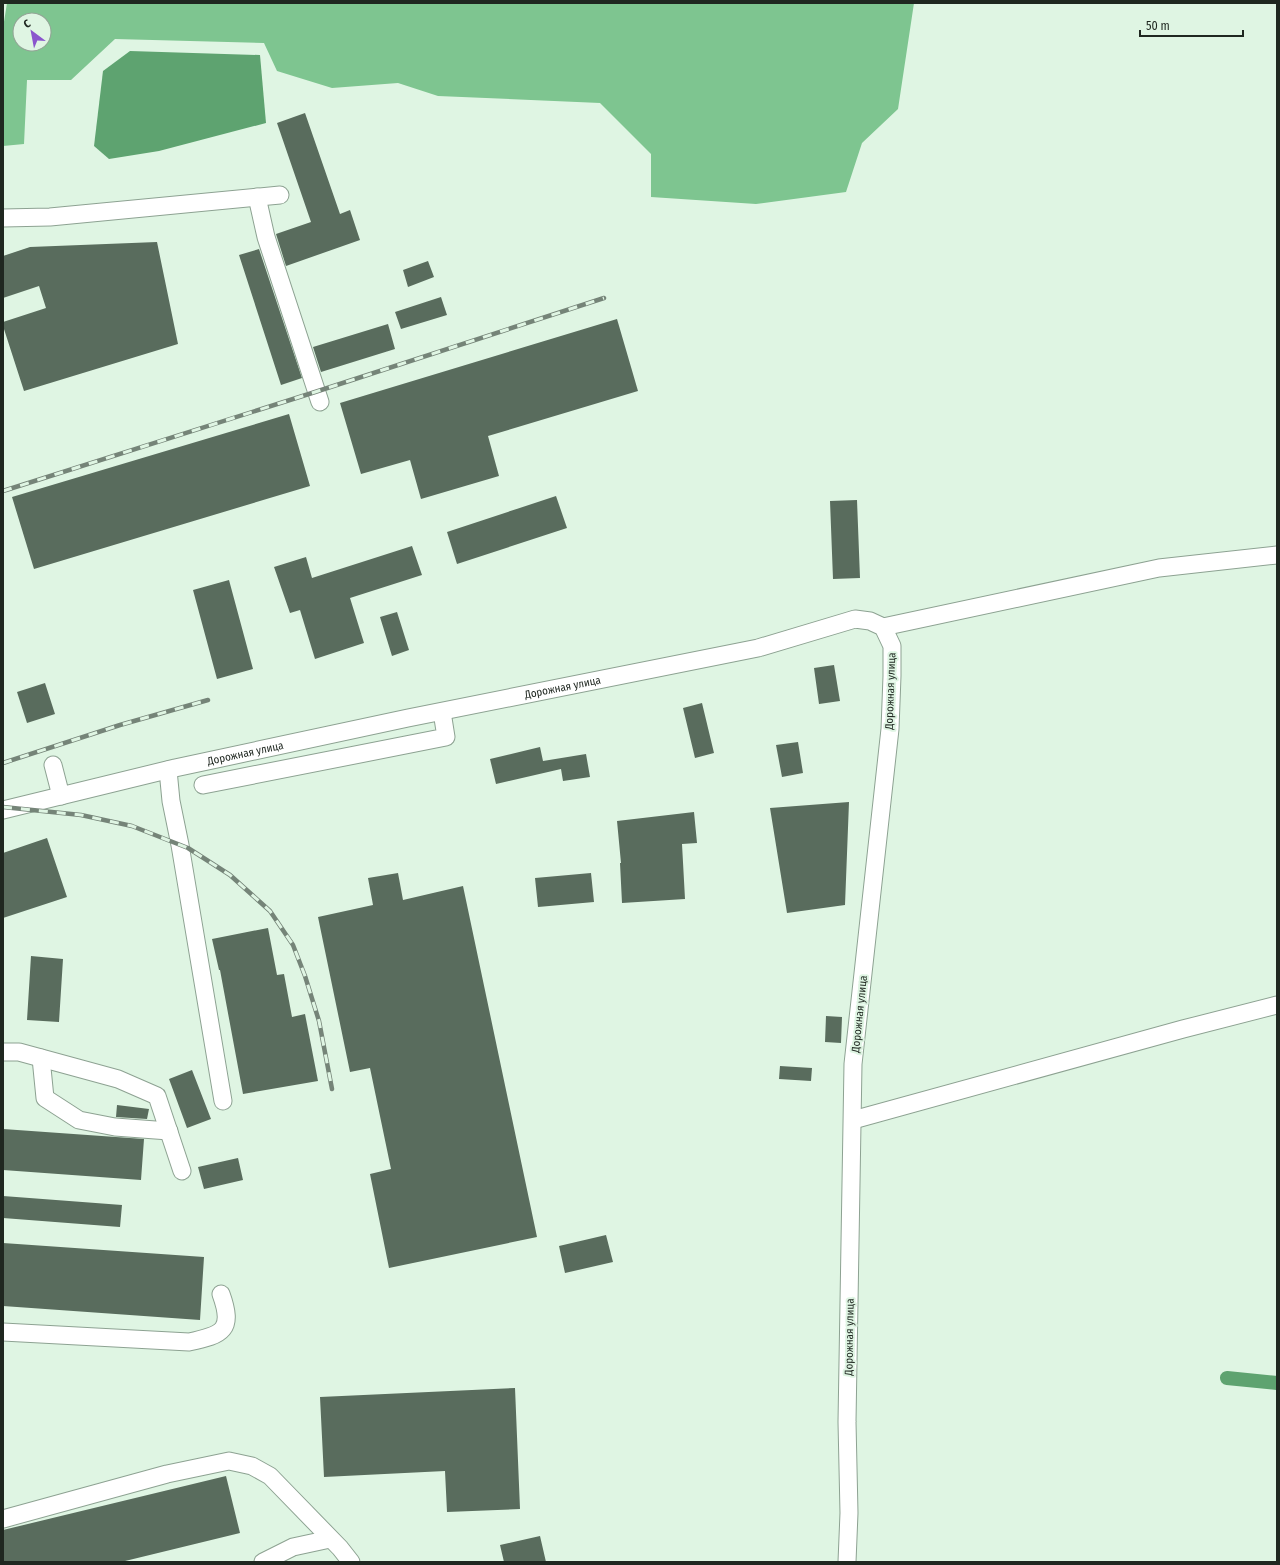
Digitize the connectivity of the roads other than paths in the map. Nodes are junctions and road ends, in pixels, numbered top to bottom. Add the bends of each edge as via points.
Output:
1 (280, 195) dead end
2 (257, 197) junction
3 (3, 218) edge
4 (320, 402) dead end
5 (1277, 555) edge
6 (883, 627) junction
7 (442, 712) junction
8 (53, 764) dead end
9 (168, 770) junction
10 (203, 785) dead end
11 (61, 796) junction
12 (3, 810) edge
13 (1277, 1005) edge
14 (3, 1052) edge
15 (41, 1058) junction
16 (223, 1102) dead end
17 (853, 1120) junction
18 (169, 1131) junction
19 (182, 1171) dead end
20 (221, 1294) dead end
21 (3, 1332) edge
22 (3, 1519) edge
23 (330, 1538) junction
24 (263, 1562) edge
25 (351, 1562) edge
26 (847, 1562) edge

1 - 2 street
2 - 3 street via 50,217
2 - 4 street via 266,237
5 - 6 street via 1159,568
6 - 7 street, Дорожная улица via 870,621 855,620 758,648
6 - 17 street, Дорожная улица via 892,646 890,729 854,1064
7 - 9 street, Дорожная улица
7 - 10 street via 446,737
8 - 11 street
9 - 11 street, Дорожная улица
9 - 16 street via 171,801
11 - 12 street, Дорожная улица
13 - 17 street
14 - 15 street via 19,1052
15 - 18 street via 118,1079 157,1096
15 - 18 street via 45,1098 79,1120 115,1127
17 - 26 street, Дорожная улица
18 - 19 street
20 - 21 street via 227,1318 224,1329 211,1337 189,1342
22 - 23 street via 167,1474 229,1461 252,1466 270,1476
23 - 24 street via 293,1547
23 - 25 street

